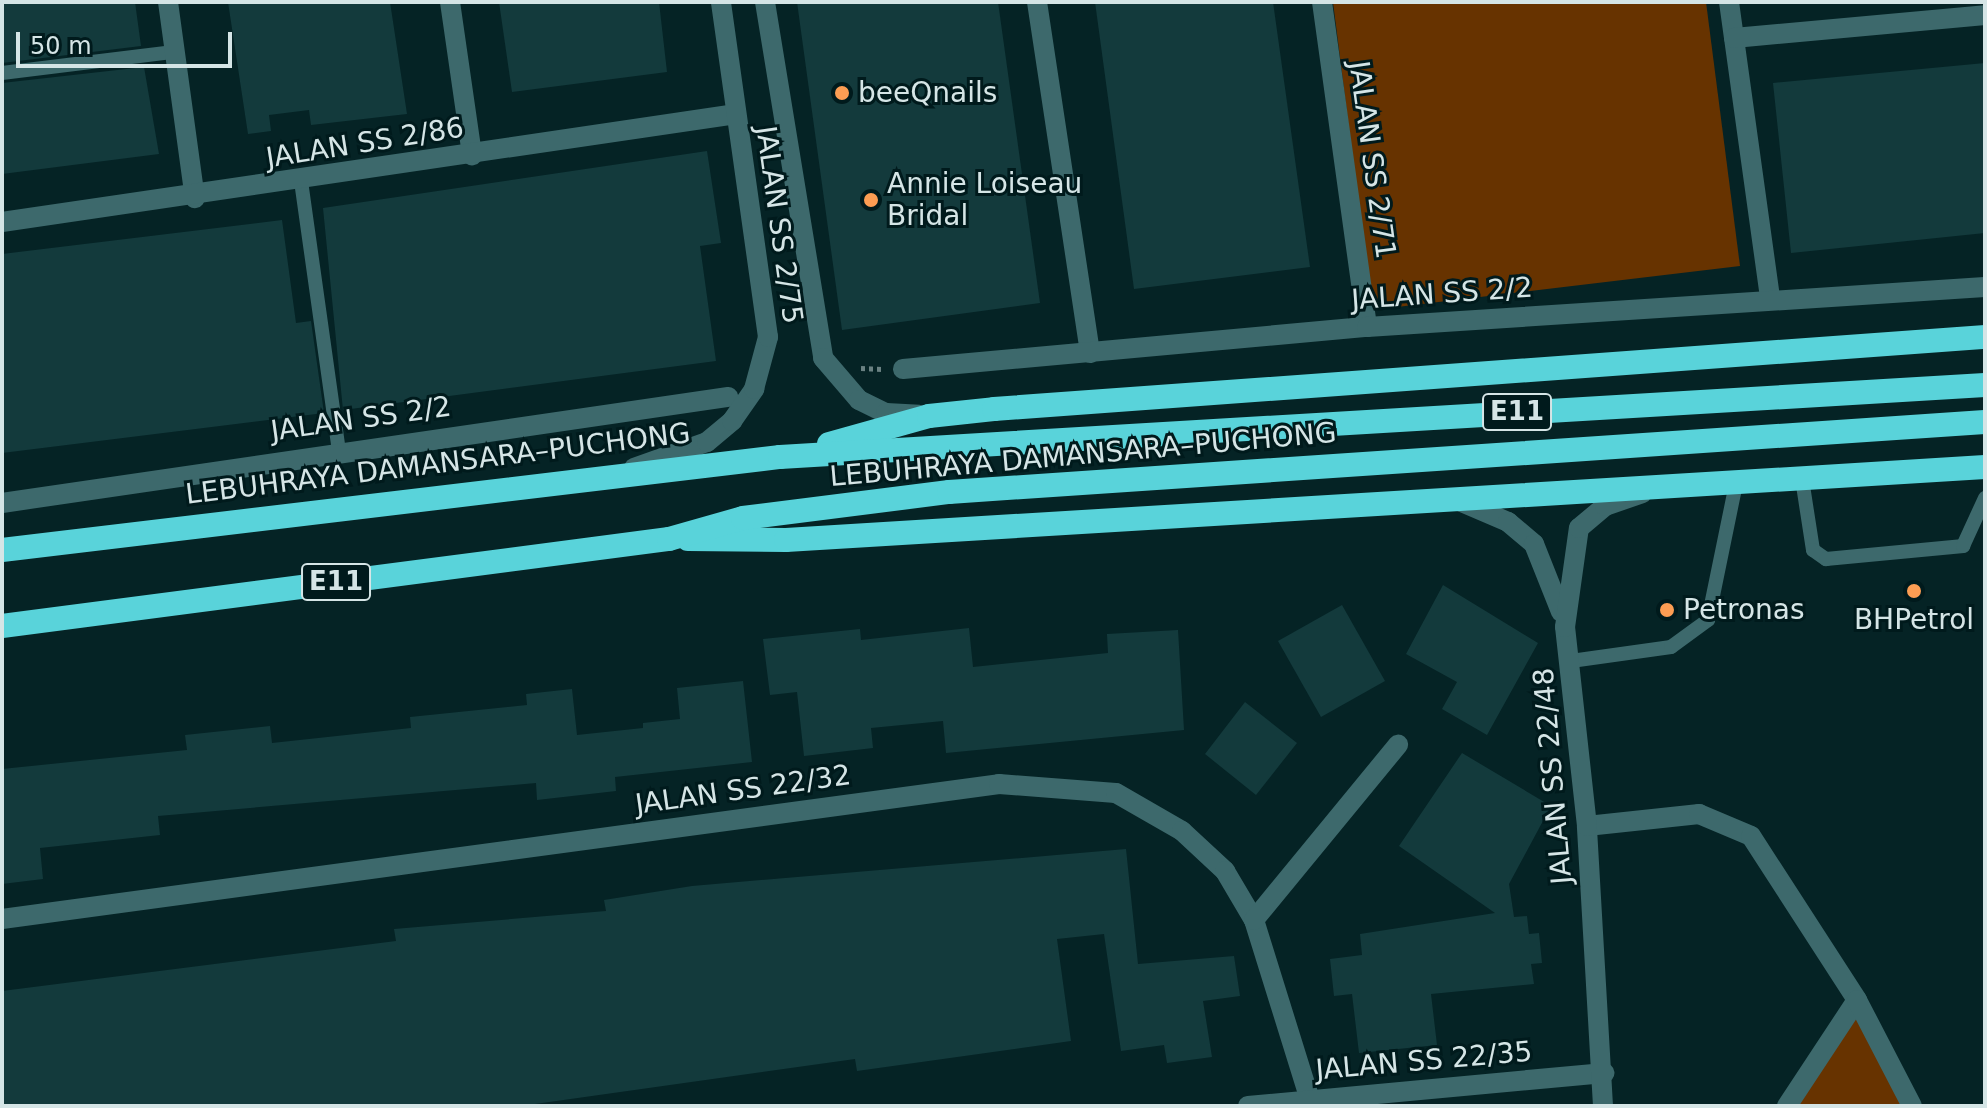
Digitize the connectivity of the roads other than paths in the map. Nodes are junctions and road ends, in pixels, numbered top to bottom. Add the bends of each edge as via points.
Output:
1 (168, 2) edge
2 (450, 2) edge
3 (721, 2) edge
4 (765, 2) edge
5 (1037, 2) edge
6 (1322, 2) edge
7 (1729, 2) edge
8 (1985, 15) edge
9 (1734, 38) junction
10 (174, 52) junction
11 (2, 73) edge
12 (736, 114) junction
13 (472, 155) junction
14 (301, 181) junction
15 (195, 198) junction
16 (2, 222) edge
17 (1985, 287) edge
18 (1770, 299) junction
19 (1367, 327) junction
20 (1985, 337) edge
21 (1090, 353) junction
22 (903, 369) dead end
23 (1985, 385) edge
24 (728, 397) dead end
25 (929, 416) junction
26 (1985, 422) edge
27 (339, 450) junction
28 (780, 457) junction
29 (1985, 467) edge
30 (622, 472) junction
31 (1802, 479) junction
32 (1736, 483) junction
33 (1653, 489) junction
34 (1450, 498) junction
35 (1985, 498) edge
36 (2, 503) edge
37 (669, 539) junction
38 (2, 550) edge
39 (2, 626) edge
40 (1565, 627) junction
41 (1571, 661) junction
42 (1398, 745) dead end
43 (1587, 826) junction
44 (2, 919) edge
45 (1254, 920) junction
46 (1857, 1000) junction
47 (1604, 1073) junction
48 (1400, 1099) edge
49 (1310, 1100) junction
50 (1248, 1106) edge
51 (1603, 1106) edge
52 (1787, 1106) edge
53 (1912, 1106) edge

1 - 10 street
2 - 13 street
3 - 12 street, JALAN SS 2/75
4 - 25 street, JALAN SS 2/75 via 823,358 859,400 886,413
5 - 21 street
6 - 19 street, JALAN SS 2/71
7 - 9 street
8 - 9 street
9 - 18 street
10 - 11 lane
10 - 15 street
12 - 13 street, JALAN SS 2/86
12 - 30 street, JALAN SS 2/75 via 768,337 754,389 707,442
13 - 14 street, JALAN SS 2/86
14 - 15 street, JALAN SS 2/86
14 - 27 lane
15 - 16 street, JALAN SS 2/86
17 - 18 street, JALAN SS 2/2
18 - 19 street, JALAN SS 2/2
19 - 21 street, JALAN SS 2/2
20 - 25 highway
21 - 22 street, JALAN SS 2/2
23 - 28 highway, LEBUHRAYA DAMANSARA–PUCHONG / E11
24 - 27 street, JALAN SS 2/2
25 - 28 highway
26 - 37 highway, LEBUHRAYA DAMANSARA–PUCHONG / E11 via 1055,482 811,508
27 - 36 street, JALAN SS 2/2
28 - 30 highway, LEBUHRAYA DAMANSARA–PUCHONG / E11
29 - 31 highway
30 - 38 highway, LEBUHRAYA DAMANSARA–PUCHONG / E11
31 - 32 highway
31 - 35 lane via 1813,550 1826,559 1963,546
32 - 33 highway
32 - 41 lane via 1708,620 1671,647
33 - 34 highway
33 - 40 street, JALAN SS 22/48 via 1605,506 1579,528
34 - 37 highway via 786,540
34 - 40 street via 1508,522 1534,544 1549,568
37 - 39 highway, LEBUHRAYA DAMANSARA–PUCHONG / E11
40 - 41 street, JALAN SS 22/48
41 - 43 street, JALAN SS 22/48
42 - 45 street
43 - 46 street via 1699,814 1751,836
43 - 47 street, JALAN SS 22/48
44 - 45 street, JALAN SS 22/32 via 999,784 1116,793 1182,831 1225,871
45 - 49 street, JALAN SS 22/32
46 - 52 street
46 - 53 street
47 - 48 street, JALAN SS 22/35
47 - 51 street, JALAN SS 22/48
48 - 49 street, JALAN SS 22/35
49 - 50 street, JALAN SS 22/35

